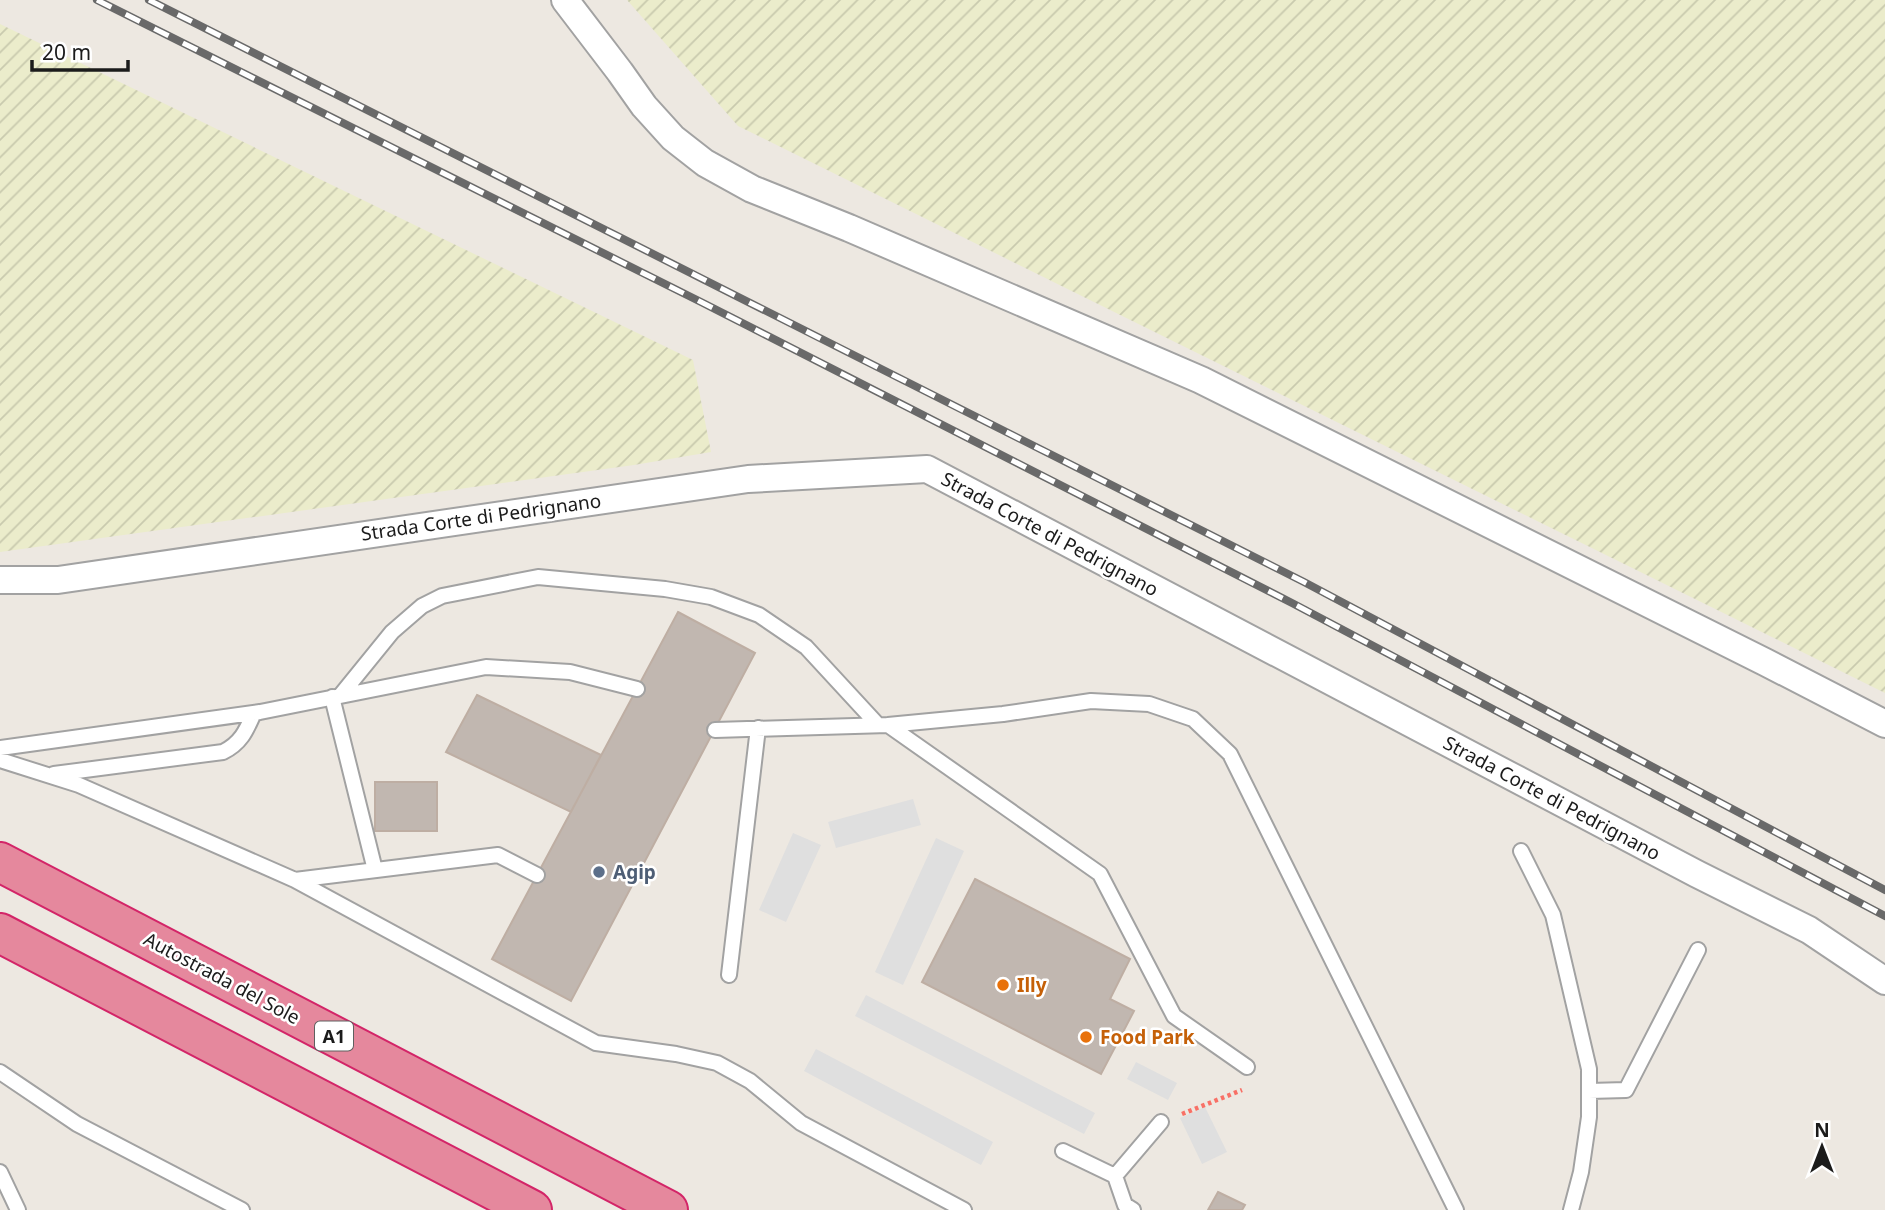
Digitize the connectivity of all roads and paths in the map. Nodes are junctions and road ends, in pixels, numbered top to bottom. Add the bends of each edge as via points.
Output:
1 (565, 0) edge
2 (0, 580) edge
3 (637, 689) dead end
4 (336, 696) junction
5 (254, 713) junction
6 (1885, 724) edge
7 (883, 725) junction
8 (758, 728) junction
9 (715, 730) dead end
10 (0, 748) edge
11 (0, 760) edge
12 (48, 775) junction
13 (1521, 850) dead end
14 (0, 862) edge
15 (375, 870) junction
16 (537, 876) dead end
17 (295, 880) junction
18 (0, 933) edge
19 (1698, 950) dead end
20 (729, 975) dead end
21 (1885, 981) edge
22 (1247, 1067) dead end
23 (0, 1072) edge
24 (1243, 1090) dead end
25 (1589, 1091) junction
26 (1161, 1122) joint
27 (1063, 1151) dead end
28 (0, 1172) edge
29 (1115, 1176) junction
30 (18, 1210) edge
31 (242, 1210) edge
32 (532, 1210) edge
33 (668, 1210) edge
34 (964, 1210) edge
35 (1133, 1210) edge
36 (1457, 1210) edge
37 (1572, 1210) edge

1 - 6 street via 643,106 673,138 705,163 752,189 1201,380
2 - 21 street, Strada Corte di Pedrignano via 58,580 748,479 928,469 1809,930
3 - 4 lane via 570,672 486,667
4 - 5 lane
4 - 7 lane via 392,632 422,606 442,596 538,577 712,597 760,615 806,647
4 - 15 lane
5 - 10 lane
5 - 12 lane via 244,737 223,752
7 - 8 lane
7 - 22 lane via 1100,874 1174,1016
7 - 36 lane via 1091,701 1149,704 1193,719 1230,754
8 - 9 lane
8 - 20 lane
11 - 12 lane
12 - 17 lane
13 - 25 lane via 1553,915 1589,1069
14 - 33 highway, Autostrada del Sole / A1
15 - 16 lane via 498,855
15 - 17 lane
17 - 34 lane via 596,1043 717,1063 750,1081 801,1123
18 - 32 highway
19 - 25 lane via 1626,1090
23 - 31 lane via 77,1124
24 - 26 path
25 - 37 lane via 1589,1117
26 - 29 lane
27 - 29 lane
28 - 30 lane
29 - 35 lane via 1125,1206

